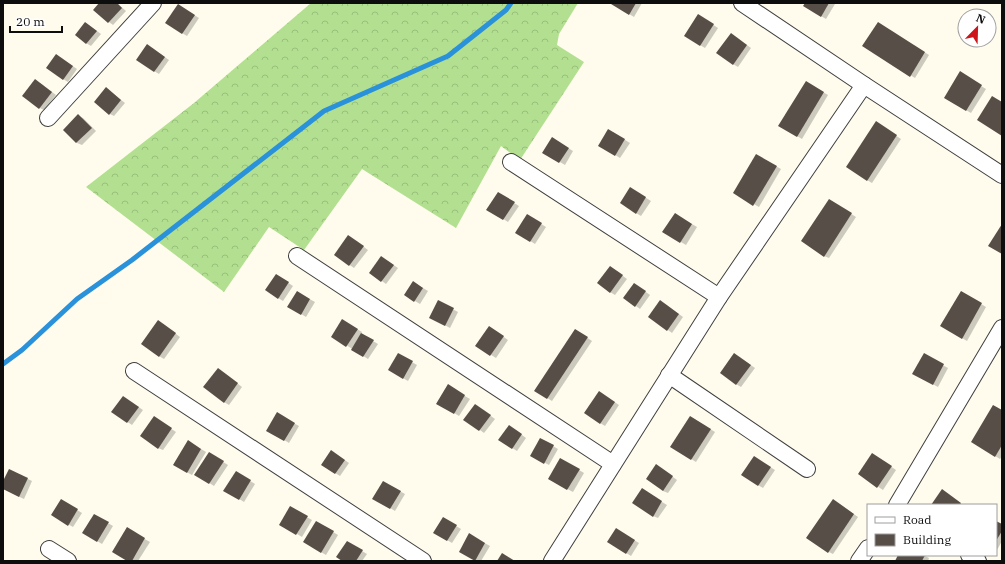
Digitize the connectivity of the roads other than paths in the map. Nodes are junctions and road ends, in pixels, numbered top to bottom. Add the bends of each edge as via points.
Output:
1 (153, 3) edge
2 (742, 3) edge
3 (864, 85) junction
4 (48, 118) dead end
5 (510, 162) dead end
6 (1002, 175) edge
7 (297, 256) dead end
8 (719, 296) junction
9 (1002, 328) edge
10 (134, 372) dead end
11 (669, 375) junction
12 (613, 464) junction
13 (807, 469) dead end
14 (898, 504) edge
15 (49, 549) dead end
16 (867, 549) edge
17 (68, 561) edge
18 (423, 561) edge
19 (552, 561) edge
20 (859, 561) edge

1 - 4 street
2 - 3 street
3 - 6 street
3 - 8 street
5 - 8 street
7 - 12 street
8 - 11 street
9 - 14 street
10 - 18 street
11 - 12 street
11 - 13 street
12 - 19 street
15 - 17 street
16 - 20 street

